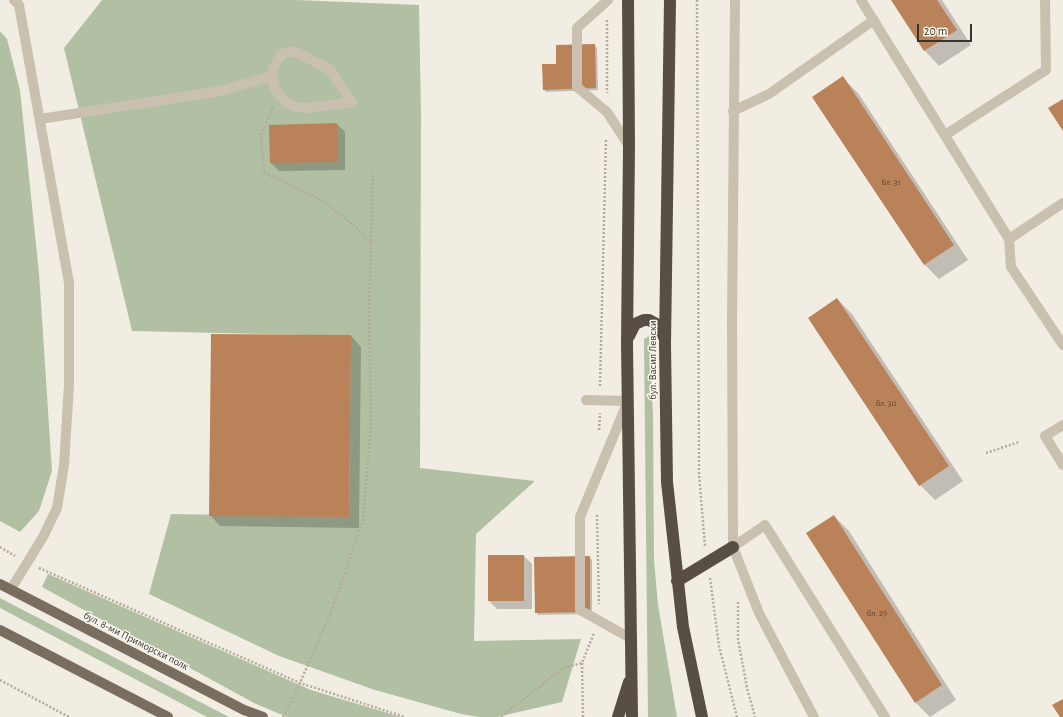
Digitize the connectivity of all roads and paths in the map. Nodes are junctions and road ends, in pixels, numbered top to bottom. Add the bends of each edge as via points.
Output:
1 (14, 0) edge
2 (628, 0) edge
3 (670, 0) edge
4 (697, 0) edge
5 (735, 0) edge
6 (861, 0) edge
7 (1045, 0) edge
8 (607, 1) edge
9 (874, 20) junction
10 (272, 76) junction
11 (278, 94) junction
12 (733, 110) junction
13 (607, 112) junction
14 (40, 119) junction
15 (945, 135) junction
16 (629, 146) junction
17 (373, 172) dead end
18 (1063, 203) edge
19 (1009, 239) junction
20 (371, 243) junction
21 (627, 344) junction
22 (665, 344) junction
23 (1063, 345) edge
24 (586, 400) dead end
25 (600, 400) junction
26 (628, 401) junction
27 (1063, 425) edge
28 (599, 437) dead end
29 (1019, 442) dead end
30 (986, 453) dead end
31 (1063, 465) edge
32 (598, 509) dead end
33 (0, 547) edge
34 (733, 547) junction
35 (27, 563) junction
36 (708, 563) junction
37 (677, 581) junction
38 (748, 582) junction
39 (0, 584) edge
40 (11, 589) junction
41 (599, 621) junction
42 (0, 630) edge
43 (632, 639) junction
44 (582, 663) junction
45 (632, 669) junction
46 (0, 680) edge
47 (300, 683) junction
48 (696, 692) junction
49 (69, 717) edge
50 (168, 717) edge
51 (262, 717) edge
52 (283, 717) edge
53 (405, 717) edge
54 (501, 717) edge
55 (583, 717) edge
56 (618, 717) edge
57 (633, 717) edge
58 (698, 717) edge
59 (702, 717) edge
60 (737, 717) edge
61 (755, 717) edge
62 (814, 717) edge
63 (885, 717) edge

1 - 14 lane via 19,5
2 - 16 highway
3 - 22 highway, бул. Васил Левски
4 - 36 path via 699,474
5 - 12 lane
6 - 9 lane
7 - 15 lane via 1046,70
8 - 13 path
8 - 13 lane via 577,28 577,88
9 - 12 lane via 769,94
9 - 15 lane
10 - 11 lane
10 - 11 lane via 281,54 294,51 329,70 352,102 297,107 288,104
10 - 14 lane via 221,91
11 - 20 path via 261,135 264,172 323,201 356,227
12 - 34 lane
13 - 16 lane
13 - 25 path
14 - 35 lane via 69,283 69,385 64,465 57,508
15 - 19 lane
16 - 21 highway
17 - 20 path
18 - 19 lane
19 - 23 lane via 1011,267
20 - 47 path via 371,424 363,520 333,607
21 - 22 highway via 635,324 649,320 661,328
21 - 26 highway
22 - 37 highway, бул. Васил Левски via 667,482
24 - 25 lane
25 - 26 lane
25 - 28 path
26 - 41 lane via 580,517 580,610
26 - 43 highway
27 - 31 lane via 1045,436
29 - 30 path
32 - 41 path
33 - 35 path
34 - 36 highway
34 - 38 lane
34 - 63 lane via 765,525
35 - 40 lane
35 - 47 path
36 - 37 highway
36 - 60 path via 719,646
37 - 48 highway, бул. Васил Левски
38 - 61 path via 741,589 738,600 738,639
38 - 62 lane via 759,613
39 - 40 main road, бул. 8-ми Приморски полк
40 - 51 main road, бул. 8-ми Приморски полк
41 - 43 lane
41 - 44 path
42 - 50 main road
43 - 45 highway
44 - 54 path via 563,668
44 - 55 path
45 - 56 highway
45 - 57 highway
46 - 49 path
47 - 52 path
47 - 53 path
48 - 58 highway
48 - 59 highway, бул. Васил Левски

